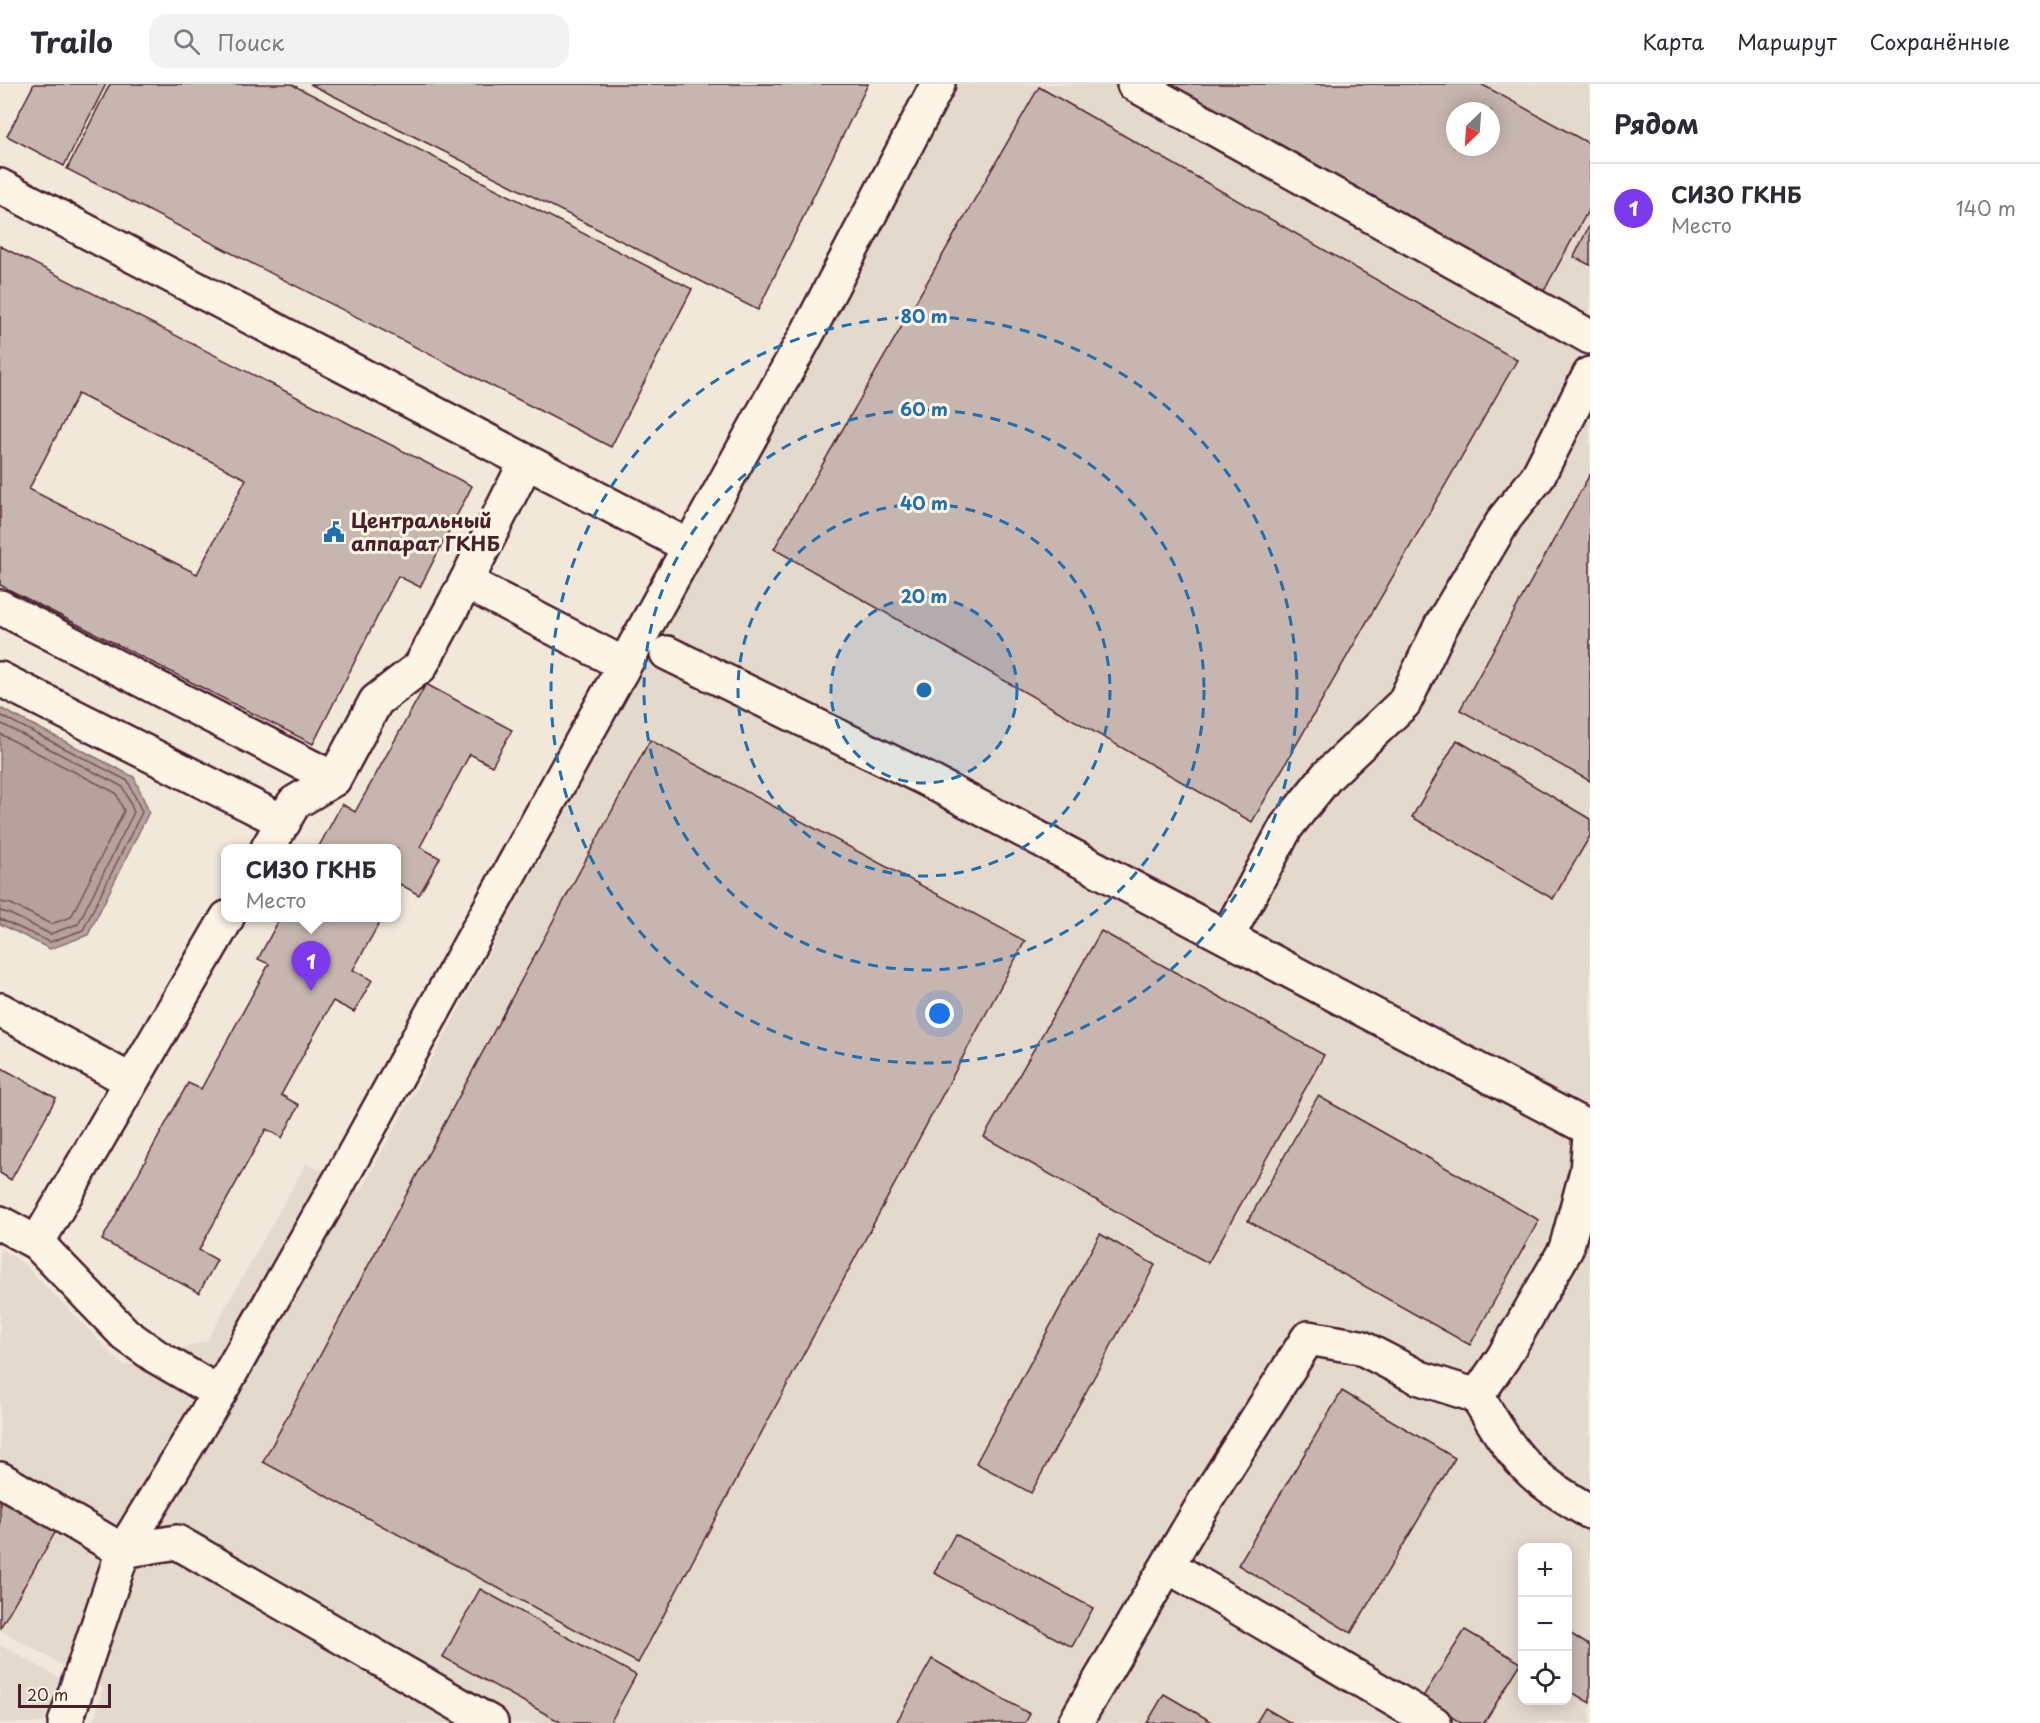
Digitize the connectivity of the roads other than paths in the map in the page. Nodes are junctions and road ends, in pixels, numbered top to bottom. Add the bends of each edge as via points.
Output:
1 (938, 84) edge
2 (1134, 84) edge
3 (0, 186) edge
4 (1590, 337) edge
5 (1590, 374) edge
6 (526, 462) junction
7 (688, 546) junction
8 (466, 582) junction
9 (0, 607) edge
10 (667, 654) dead end
11 (623, 664) junction
12 (0, 679) edge
13 (334, 779) junction
14 (276, 835) edge
15 (225, 922) edge
16 (1227, 937) junction
17 (0, 1010) edge
18 (131, 1081) junction
19 (1590, 1129) edge
20 (1590, 1136) edge
21 (0, 1223) edge
22 (37, 1243) junction
23 (219, 1393) junction
24 (1477, 1396) junction
25 (0, 1479) edge
26 (1590, 1512) edge
27 (123, 1551) junction
28 (1168, 1566) junction
29 (65, 1723) edge
30 (491, 1723) edge
31 (1075, 1723) edge
32 (1434, 1723) edge

1 - 7 lane via 807,334
2 - 4 lane
3 - 6 lane
5 - 16 lane via 1537,478 1505,518 1441,626 1404,704 1327,776 1286,828
6 - 7 lane
6 - 8 lane
7 - 11 lane
8 - 11 lane
8 - 13 lane via 420,667 376,701
9 - 13 lane
10 - 16 lane via 924,778
11 - 23 lane
12 - 14 lane
13 - 14 lane via 294,802
15 - 18 lane
16 - 19 lane
17 - 18 lane
18 - 22 lane
20 - 24 lane via 1587,1171 1566,1250
21 - 22 lane
22 - 23 lane via 126,1335
23 - 27 lane
24 - 26 lane via 1531,1472
24 - 28 lane via 1420,1378 1360,1347 1308,1338
25 - 27 lane
27 - 29 lane
27 - 30 lane via 177,1542
28 - 31 lane
28 - 32 lane

